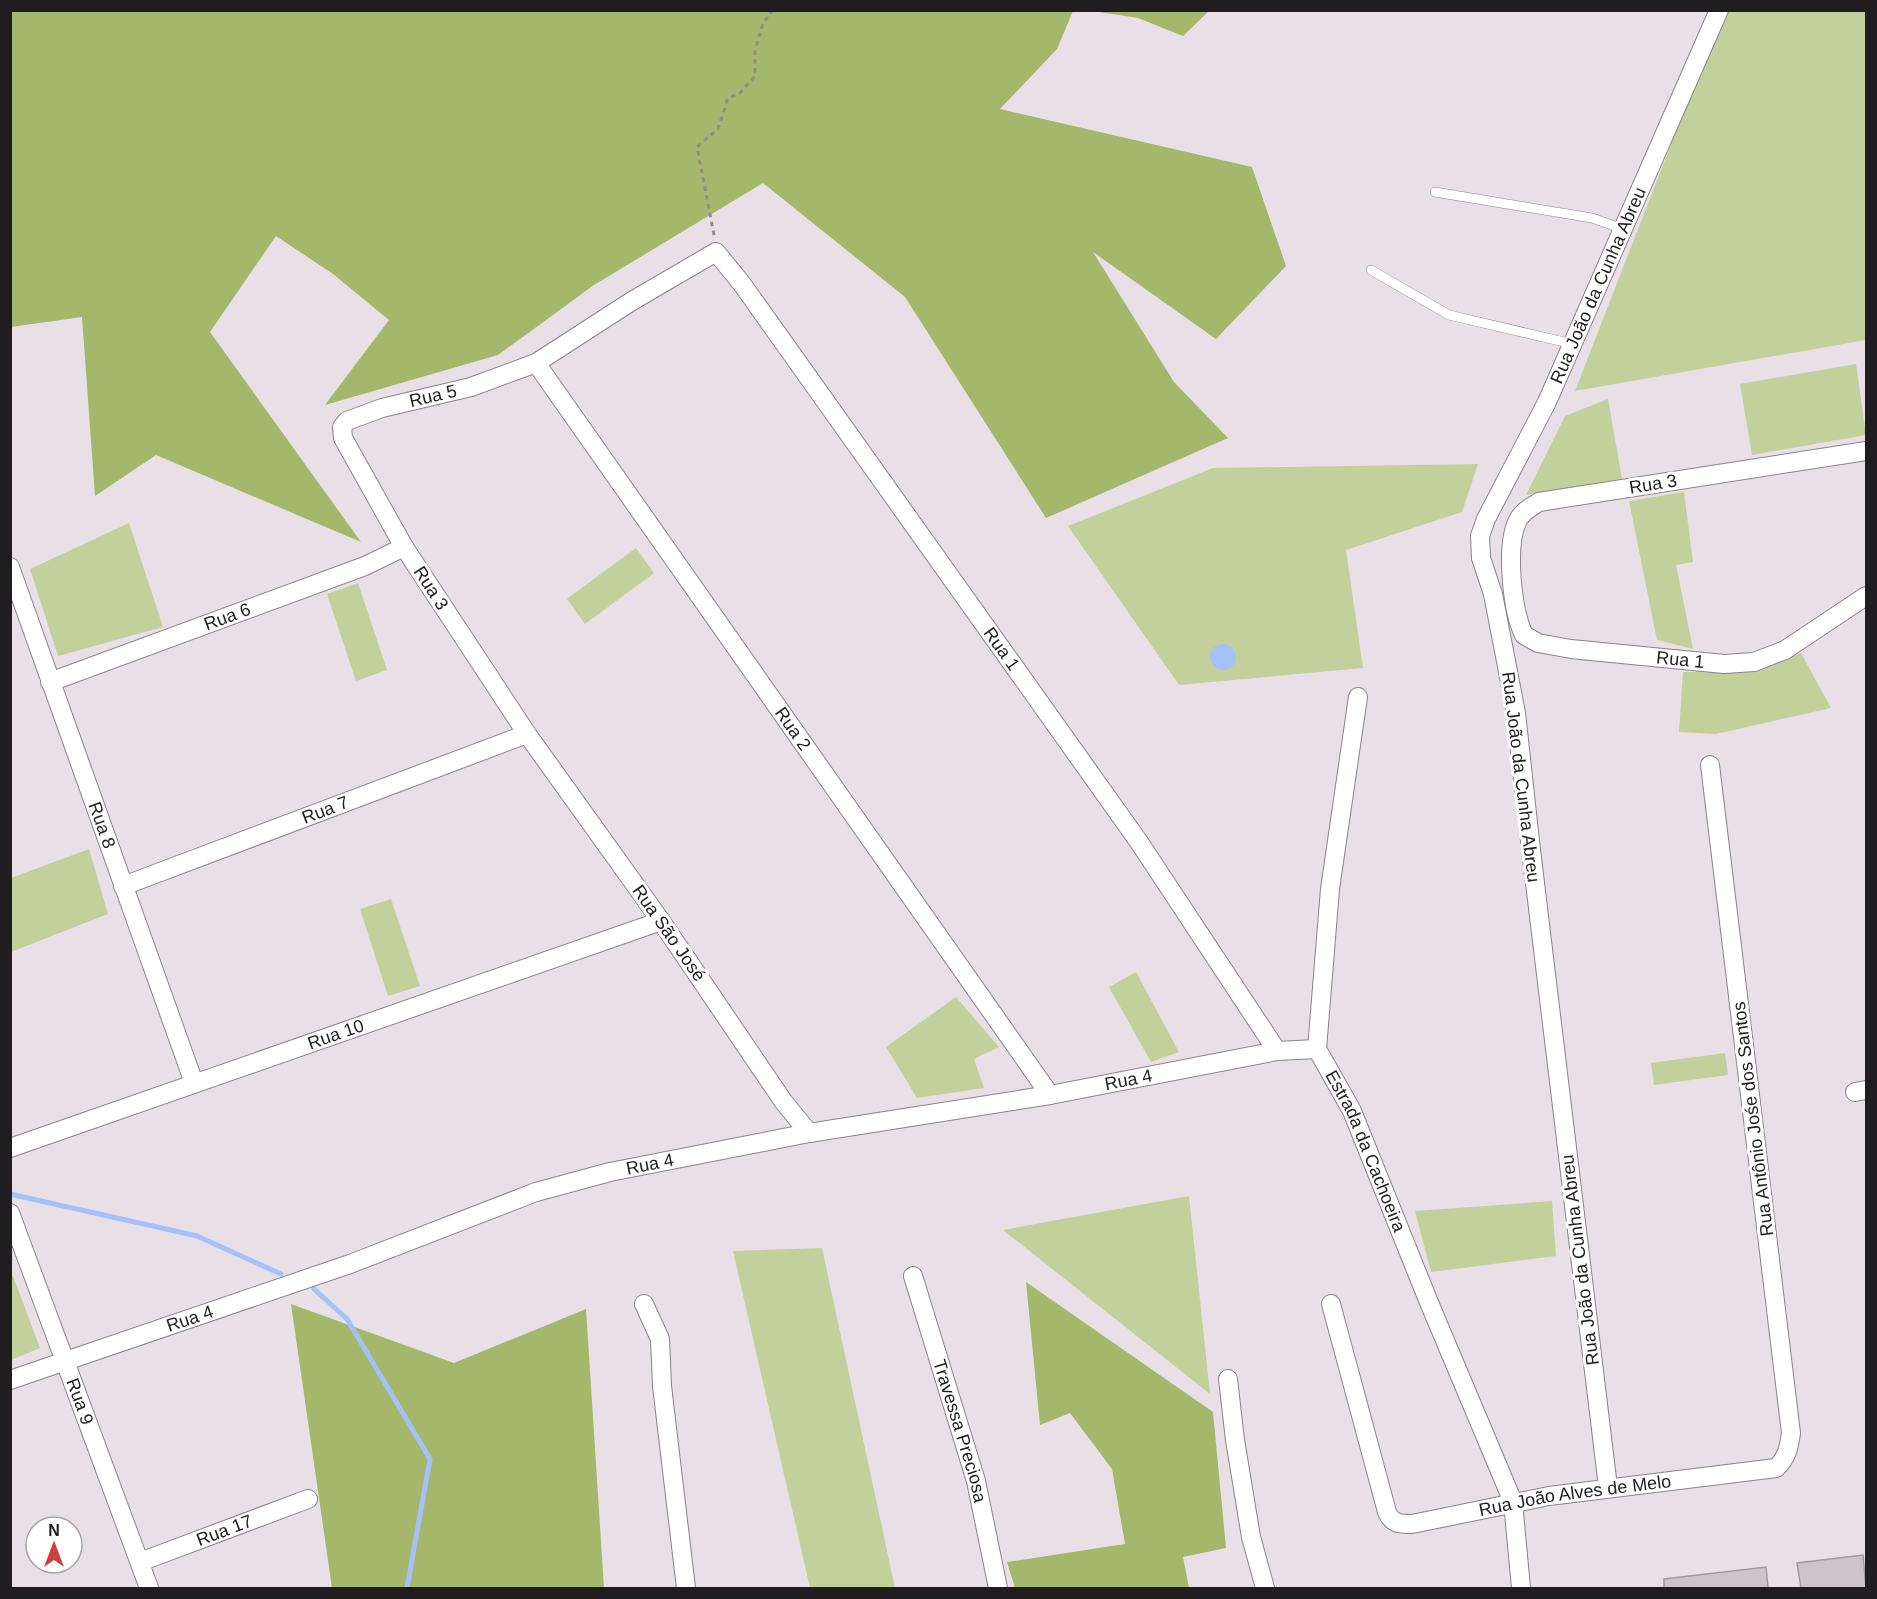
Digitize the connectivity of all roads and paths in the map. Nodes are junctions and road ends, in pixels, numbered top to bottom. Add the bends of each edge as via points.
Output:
1 (773, 10) edge
2 (1719, 10) edge
3 (1435, 192) dead end
4 (1623, 230) junction
5 (716, 252) junction
6 (1371, 270) dead end
7 (1573, 344) junction
8 (536, 363) junction
9 (343, 438) joint
10 (1866, 451) edge
11 (404, 547) junction
12 (10, 567) edge
13 (1512, 592) junction
14 (1493, 594) junction
15 (1866, 596) edge
16 (50, 682) junction
17 (1358, 697) dead end
18 (527, 734) junction
19 (1710, 765) dead end
20 (123, 886) junction
21 (661, 921) junction
22 (1317, 1049) junction
23 (1277, 1051) junction
24 (194, 1083) junction
25 (1050, 1095) junction
26 (809, 1133) junction
27 (10, 1148) edge
28 (10, 1213) edge
29 (912, 1276) dead end
30 (644, 1304) dead end
31 (1331, 1304) dead end
32 (64, 1361) junction
33 (1228, 1379) dead end
34 (10, 1380) edge
35 (1776, 1468) joint
36 (1608, 1487) junction
37 (308, 1499) dead end
38 (1513, 1502) junction
39 (140, 1562) junction
40 (149, 1588) edge
41 (686, 1588) edge
42 (998, 1588) edge
43 (1265, 1588) edge
44 (1521, 1588) edge

1 - 5 path via 762,23 755,51 755,76 739,94 728,98 718,129 697,147
2 - 4 street, Rua João da Cunha Abreu
3 - 4 lane via 1592,218
4 - 7 street, Rua João da Cunha Abreu
5 - 8 street
5 - 23 street, Rua 1 via 1139,842
6 - 7 lane via 1449,315
7 - 14 street, Rua João da Cunha Abreu via 1480,536 1481,558
8 - 9 street, Rua 5 via 471,387 355,418 344,424
8 - 25 street, Rua 2
9 - 11 street, Rua 3
10 - 13 street, Rua 3 via 1539,502 1525,510 1517,521
11 - 16 street, Rua 6 via 365,566
11 - 18 street, Rua 3
12 - 16 street, Rua 8
13 - 14 street
13 - 15 street, Rua 1 via 1524,635 1538,643 1724,664 1754,662 1785,650
14 - 36 street, Rua João da Cunha Abreu via 1516,713
16 - 20 street, Rua 8
17 - 22 street, Estrada da Cachoeira via 1330,889
18 - 20 street, Rua 7
18 - 21 street, Rua São José
19 - 35 street, Rua Antônio Jośe dos Santos via 1791,1433 1788,1453
20 - 24 street, Rua 8
21 - 24 street, Rua 10
21 - 26 street, Rua São José via 783,1101
22 - 23 street, Rua 4
22 - 38 street, Estrada da Cachoeira via 1352,1112
23 - 25 street, Rua 4
24 - 27 street, Rua 10
25 - 26 street, Rua 4
26 - 32 street, Rua 4 via 610,1172 536,1192 350,1264
28 - 32 street, Rua 9
29 - 42 street, Travessa Preciosa via 976,1481
30 - 41 street via 660,1339
31 - 38 street, Rua João Alves de Melo via 1390,1520 1412,1524
32 - 34 street, Rua 4
32 - 39 street, Rua 9
33 - 43 street via 1251,1537
35 - 36 street, Rua João Alves de Melo
36 - 38 street, Rua João Alves de Melo
37 - 39 street, Rua 17
38 - 44 street, Estrada da Cachoeira
39 - 40 street, Rua 9

